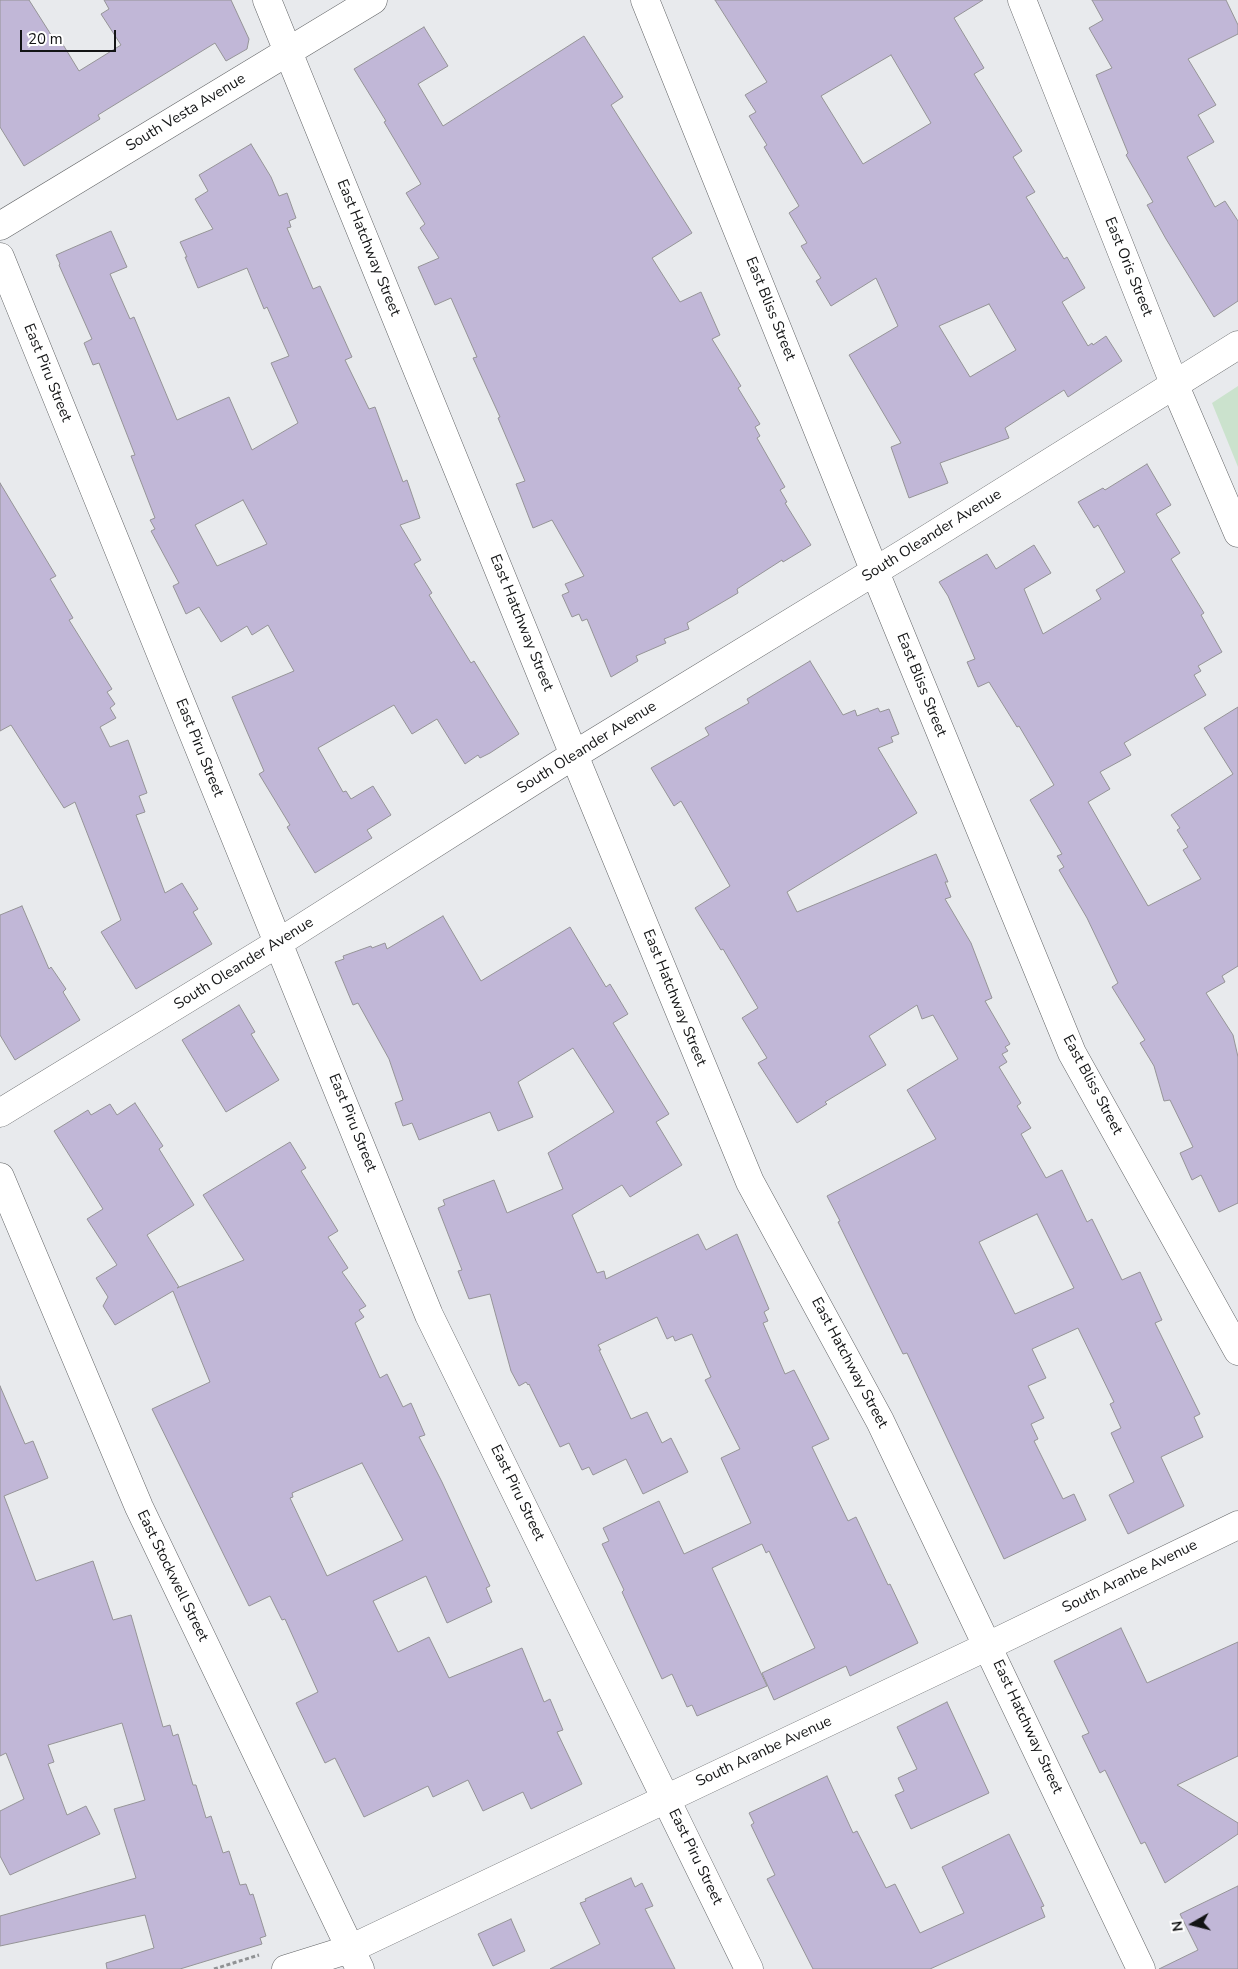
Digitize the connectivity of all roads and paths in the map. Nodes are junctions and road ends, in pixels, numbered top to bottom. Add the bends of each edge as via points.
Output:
1 (267, 0) edge
2 (373, 0) edge
3 (645, 0) edge
4 (1022, 0) edge
5 (288, 51) junction
6 (0, 226) edge
7 (0, 257) edge
8 (1238, 345) edge
9 (1175, 386) junction
10 (1238, 533) edge
11 (875, 572) junction
12 (574, 755) junction
13 (278, 943) junction
14 (0, 1113) edge
15 (0, 1177) edge
16 (1238, 1351) edge
17 (1238, 1525) edge
18 (988, 1646) junction
19 (666, 1798) junction
20 (355, 1959) edge
21 (286, 1969) edge
22 (749, 1969) edge
23 (1141, 1969) edge

1 - 5 street, East Hatchway Street
2 - 5 street, South Vesta Avenue
3 - 11 street, East Bliss Street
4 - 9 street, East Oris Street
5 - 6 street, South Vesta Avenue
5 - 12 street, East Hatchway Street
7 - 13 street, East Piru Street
8 - 9 street, South Oleander Avenue
9 - 10 street, East Oris Street
9 - 11 street, South Oleander Avenue
11 - 12 street, South Oleander Avenue
11 - 16 street, East Bliss Street via 1072,1053
12 - 13 street, South Oleander Avenue
12 - 18 street, East Hatchway Street via 750,1182 880,1421
13 - 14 street, South Oleander Avenue
13 - 19 street, East Piru Street via 429,1315
15 - 20 street, East Stockwell Street via 139,1507
17 - 18 street, South Aranbe Avenue
18 - 19 street, South Aranbe Avenue
18 - 23 street, East Hatchway Street
19 - 20 street, South Aranbe Avenue
19 - 22 street, East Piru Street
20 - 21 street, South Aranbe Avenue

